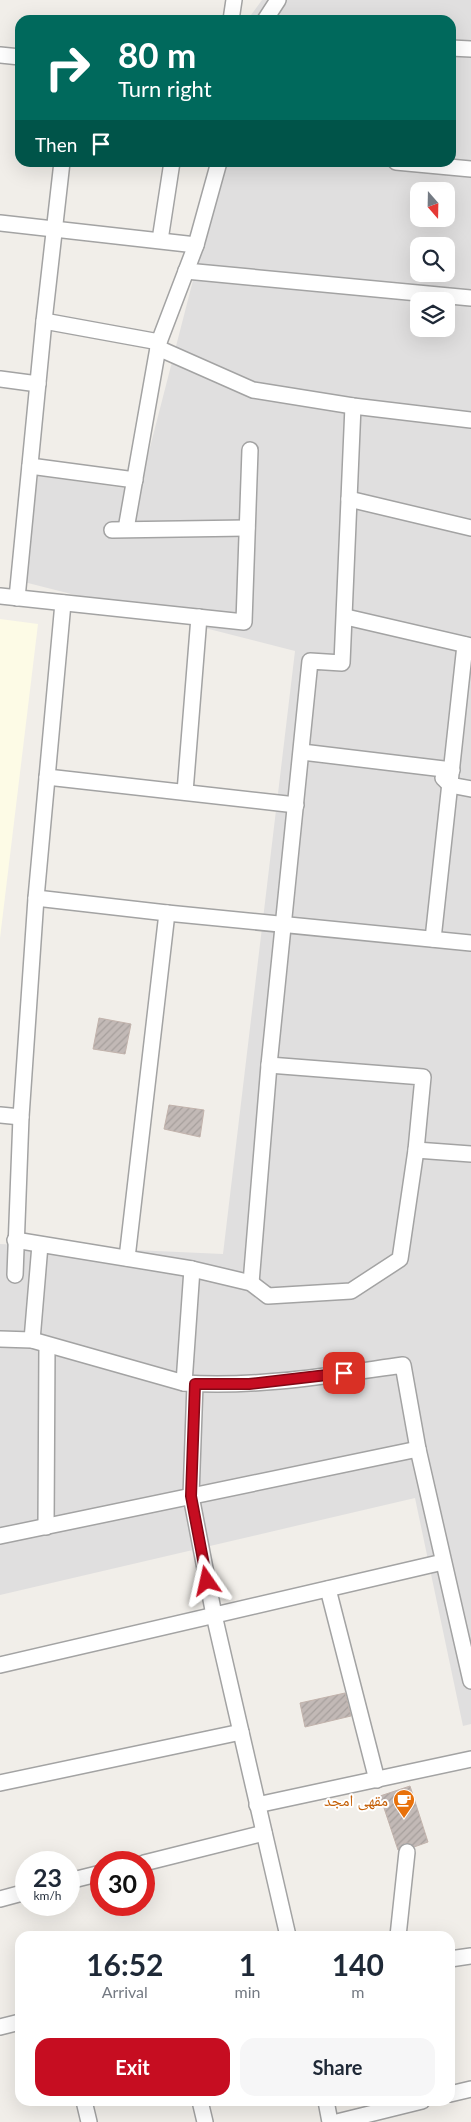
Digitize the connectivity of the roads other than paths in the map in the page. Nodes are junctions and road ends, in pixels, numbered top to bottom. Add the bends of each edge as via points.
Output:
1 (234, 0) edge
2 (278, 0) edge
3 (232, 15) edge
4 (268, 15) edge
5 (456, 48) edge
6 (471, 49) edge
7 (0, 55) edge
8 (15, 56) edge
9 (61, 167) edge
10 (171, 167) edge
11 (218, 167) edge
12 (450, 167) edge
13 (471, 169) edge
14 (0, 223) edge
15 (54, 230) junction
16 (160, 240) junction
17 (196, 245) junction
18 (186, 271) junction
19 (471, 298) edge
20 (44, 322) junction
21 (158, 345) junction
22 (0, 379) edge
23 (38, 384) junction
24 (353, 406) junction
25 (471, 420) edge
26 (250, 450) dead end
27 (30, 466) junction
28 (135, 480) junction
29 (349, 499) junction
30 (247, 528) junction
31 (471, 528) edge
32 (0, 596) edge
33 (17, 598) junction
34 (63, 603) junction
35 (199, 617) junction
36 (346, 617) junction
37 (468, 646) edge
38 (302, 752) junction
39 (47, 777) junction
40 (451, 778) junction
41 (471, 789) edge
42 (185, 792) junction
43 (296, 805) junction
44 (36, 898) junction
45 (167, 913) junction
46 (284, 925) junction
47 (434, 939) junction
48 (471, 943) edge
49 (268, 1065) junction
50 (0, 1115) edge
51 (21, 1116) junction
52 (416, 1150) junction
53 (471, 1154) edge
54 (15, 1240) junction
55 (40, 1245) junction
56 (127, 1258) junction
57 (192, 1269) junction
58 (8, 1275) edge
59 (37, 1278) junction
60 (251, 1283) junction
61 (0, 1339) edge
62 (32, 1340) junction
63 (47, 1345) junction
64 (190, 1384) junction
65 (418, 1449) junction
66 (191, 1496) junction
67 (46, 1527) junction
68 (0, 1536) edge
69 (443, 1562) junction
70 (328, 1589) junction
71 (214, 1615) junction
72 (0, 1665) edge
73 (471, 1681) edge
74 (241, 1732) junction
75 (471, 1759) edge
76 (377, 1780) junction
77 (0, 1783) edge
78 (258, 1805) junction
79 (264, 1833) junction
80 (407, 1852) dead end
81 (155, 1860) edge
82 (15, 1895) edge
83 (0, 1898) edge
84 (287, 1931) edge
85 (399, 1931) edge
86 (471, 1956) edge
87 (455, 1958) edge
88 (15, 2023) edge
89 (0, 2027) edge
90 (471, 2089) edge
91 (455, 2093) edge
92 (85, 2106) edge
93 (201, 2106) edge
94 (327, 2106) edge
95 (402, 2106) edge
96 (89, 2122) edge
97 (205, 2122) edge
98 (330, 2122) edge
99 (337, 2122) edge

1 - 3 street
2 - 4 street
5 - 6 street
7 - 8 street
9 - 15 street
10 - 16 street
11 - 17 street
12 - 13 street
14 - 15 street
15 - 16 street
15 - 20 street
16 - 17 street
17 - 18 street
18 - 19 street
18 - 21 street
20 - 21 street
20 - 23 street
21 - 24 street via 253,390
21 - 28 street
22 - 23 street
23 - 27 street
24 - 25 street
24 - 29 street
26 - 30 street
27 - 28 street
27 - 33 street
28 - 30 street via 119,530
29 - 31 street
29 - 36 street
30 - 35 street via 244,622
32 - 33 street
33 - 34 street
34 - 35 street
34 - 39 street
35 - 42 street
36 - 37 street
36 - 38 street via 342,662 310,661
37 - 40 street
38 - 40 street via 433,768
38 - 43 street
39 - 42 street
39 - 44 street
40 - 41 street
40 - 47 street
42 - 43 street
43 - 46 street
44 - 45 street
44 - 51 street
45 - 46 street
45 - 56 street
46 - 47 street
46 - 49 street
47 - 48 street
49 - 52 street via 423,1078
49 - 60 street
50 - 51 street
51 - 54 street
52 - 53 street
52 - 60 street via 400,1259 352,1291 268,1296
54 - 55 street
54 - 58 street
55 - 56 street
55 - 59 street
56 - 57 street
57 - 60 street
57 - 64 street
58 - 59 street
59 - 62 street
61 - 62 street
62 - 63 street
63 - 64 street
63 - 67 street
64 - 65 street via 249,1384 403,1366
64 - 66 street
65 - 66 street
65 - 69 street
66 - 67 street
66 - 71 street
67 - 68 street
69 - 70 street
69 - 73 street
70 - 71 street
70 - 76 street
71 - 72 street
71 - 74 street
74 - 77 street
74 - 78 street
75 - 76 street
76 - 78 street
78 - 79 street
79 - 81 street
79 - 84 street
80 - 85 street
82 - 83 street
86 - 87 street
88 - 89 street
90 - 91 street
92 - 96 street
93 - 97 street
94 - 98 street
95 - 99 street

